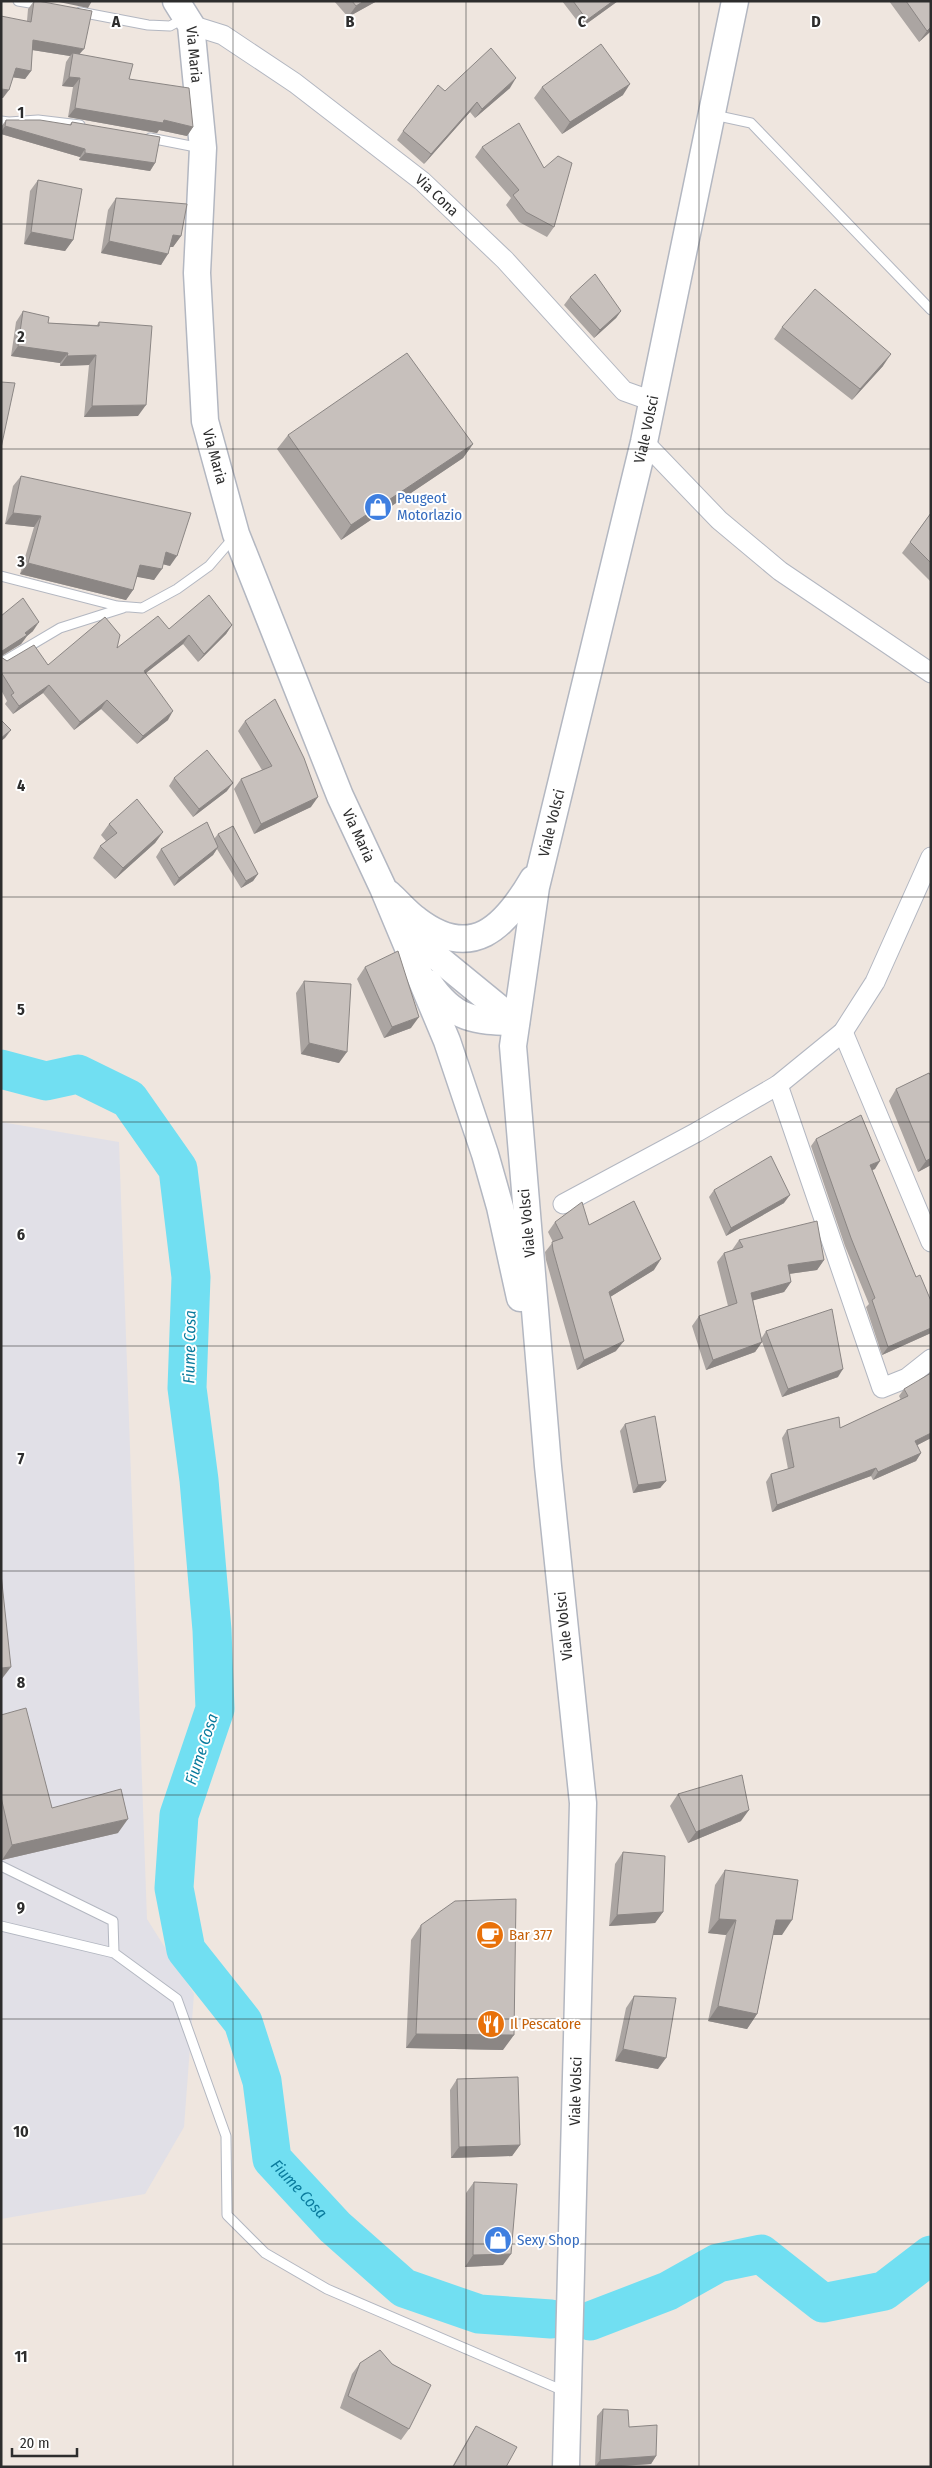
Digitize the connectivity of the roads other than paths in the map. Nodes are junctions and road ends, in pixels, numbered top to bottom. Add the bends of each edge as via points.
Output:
1 (18, 1) edge
2 (735, 1) edge
3 (50, 7) edge
4 (68, 10) edge
5 (184, 11) edge
6 (711, 114) junction
7 (1, 121) edge
8 (88, 127) edge
9 (141, 137) edge
10 (204, 148) junction
11 (931, 310) edge
12 (652, 401) junction
13 (644, 442) junction
14 (236, 534) junction
15 (1, 576) edge
16 (127, 607) junction
17 (1, 663) edge
18 (931, 673) edge
19 (931, 857) edge
20 (541, 865) junction
21 (383, 888) junction
22 (410, 956) junction
23 (516, 1022) junction
24 (843, 1032) junction
25 (778, 1085) junction
26 (563, 1204) dead end
27 (931, 1242) edge
28 (931, 1359) edge
29 (540, 1369) junction
30 (1, 1866) edge
31 (1, 1926) edge
32 (114, 1953) junction
33 (569, 2393) junction
34 (566, 2467) edge

1 - 3 lane
2 - 6 main road, Viale Volsci
4 - 5 lane via 170,26
5 - 10 main road, Via Maria
5 - 12 street, Via Cona via 279,72 422,181 505,260 624,391
6 - 11 lane via 751,123
6 - 12 main road, Viale Volsci
7 - 8 lane via 38,120
9 - 10 lane
10 - 14 main road, Via Maria via 197,273 205,421
12 - 13 main road, Viale Volsci
13 - 18 street via 719,520 780,571
13 - 20 main road, Viale Volsci
14 - 16 lane via 209,566 177,589 142,608
14 - 21 main road, Via Maria via 340,796
15 - 16 lane
16 - 17 lane via 60,628
19 - 24 street via 875,982
20 - 21 main road via 504,921 488,933 473,938 454,938 433,930 417,920
20 - 23 main road, Viale Volsci
21 - 22 main road
21 - 23 main road via 433,954
22 - 23 main road via 436,993 453,1010 476,1021
22 - 29 main road via 447,1041 485,1154
23 - 29 main road, Viale Volsci via 513,1046
24 - 25 street
24 - 27 street
25 - 26 street
25 - 28 street via 882,1388 906,1378
29 - 33 main road, Viale Volsci via 583,1803
30 - 32 lane via 113,1921
31 - 32 lane
32 - 33 lane via 177,1999 226,2136 227,2215 265,2253 327,2289
33 - 34 main road, Viale Volsci

